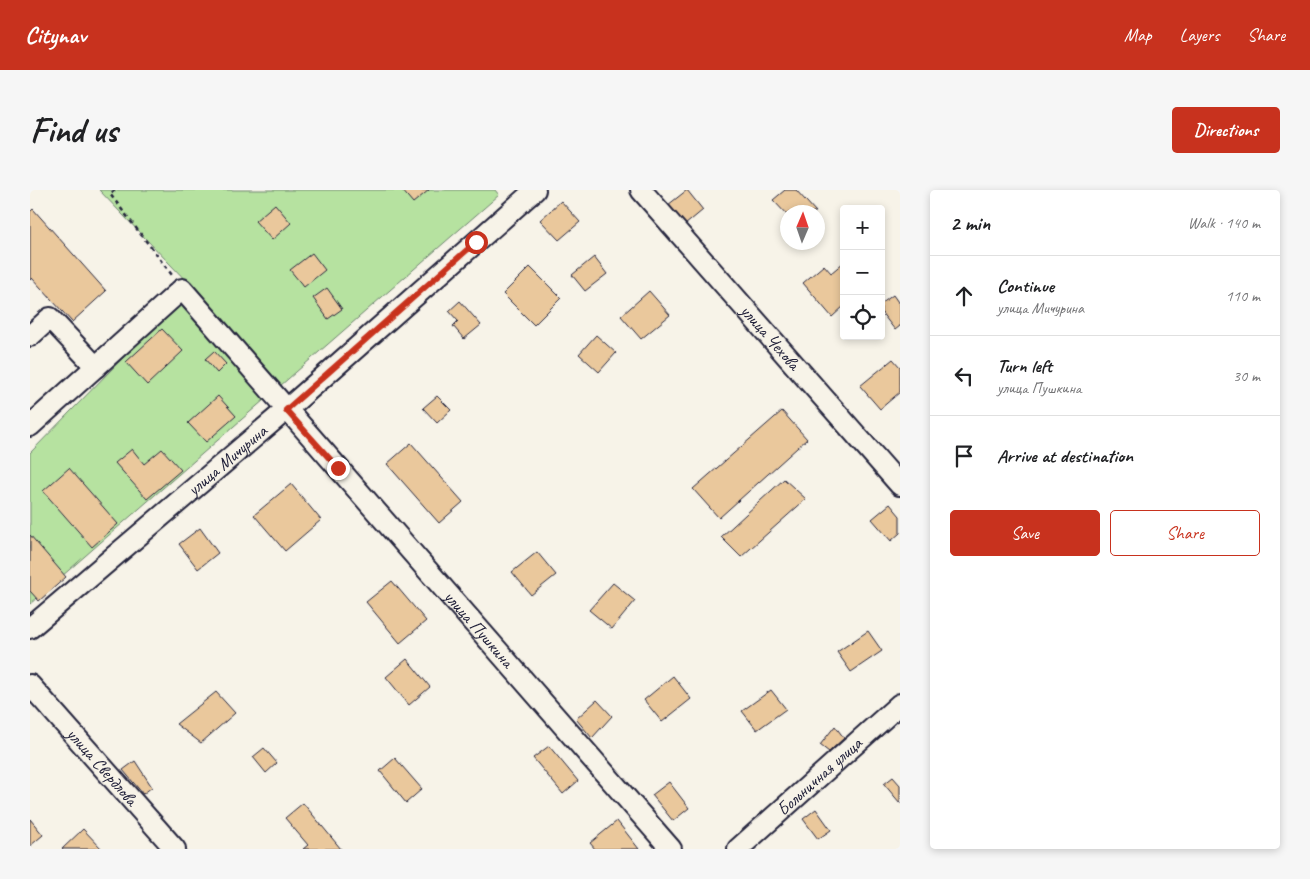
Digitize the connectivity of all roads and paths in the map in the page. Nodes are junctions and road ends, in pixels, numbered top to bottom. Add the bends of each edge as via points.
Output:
1 (115, 190) edge
2 (641, 190) edge
3 (521, 194) edge
4 (182, 289) junction
5 (30, 336) edge
6 (96, 367) junction
7 (286, 410) junction
8 (30, 426) edge
9 (900, 485) edge
10 (30, 628) edge
11 (30, 685) edge
12 (900, 704) edge
13 (175, 849) edge
14 (671, 849) edge
15 (738, 849) edge

1 - 4 path via 110,194
2 - 9 street, улица Чехова
3 - 7 street, улица Мичурина
4 - 6 street
4 - 7 street, улица Пушкина
5 - 6 street via 50,318
6 - 8 street
7 - 10 street, улица Мичурина
7 - 14 street, улица Пушкина
11 - 13 street, улица Свердлова
12 - 15 street, Больничная улица

